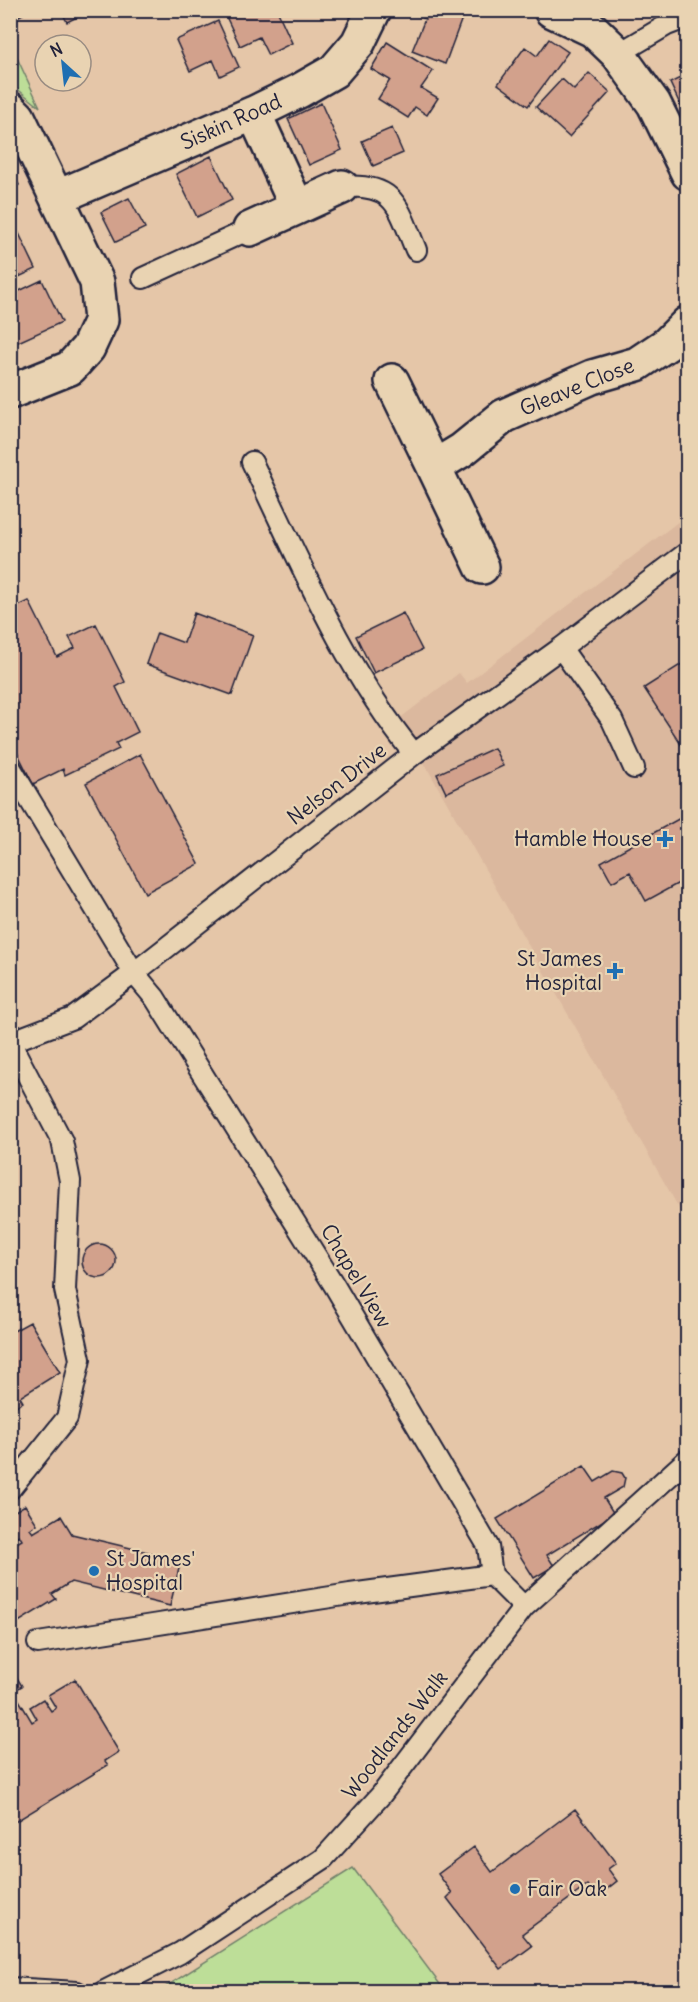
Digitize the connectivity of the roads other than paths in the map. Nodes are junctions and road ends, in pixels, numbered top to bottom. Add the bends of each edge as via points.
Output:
1 (374, 10) edge
2 (551, 10) edge
3 (687, 17) edge
4 (626, 65) junction
5 (10, 109) edge
6 (254, 113) junction
7 (687, 173) edge
8 (342, 187) joint
9 (58, 197) junction
10 (297, 207) junction
11 (250, 229) joint
12 (416, 250) dead end
13 (143, 278) dead end
14 (687, 323) edge
15 (392, 381) dead end
16 (10, 392) edge
17 (252, 462) dead end
18 (434, 467) junction
19 (687, 552) edge
20 (482, 567) dead end
21 (561, 648) junction
22 (414, 754) junction
23 (10, 767) edge
24 (634, 768) dead end
25 (134, 973) junction
26 (10, 1042) edge
27 (687, 1459) edge
28 (10, 1489) edge
29 (492, 1575) junction
30 (524, 1607) junction
31 (38, 1643) dead end
32 (10, 1988) edge
33 (77, 1992) edge
34 (102, 1992) edge

1 - 6 street, Siskin Road via 358,43 334,70
2 - 4 street via 593,30
3 - 4 lane via 667,26
4 - 7 street via 654,105
5 - 9 street via 18,117
6 - 9 street, Siskin Road
6 - 10 street
8 - 10 street
8 - 12 lane via 382,191 396,203
9 - 16 street via 97,282 101,320 88,348 70,368
10 - 11 street
11 - 13 lane
14 - 18 street, Gleave Close via 667,344 637,364 592,376 504,416
15 - 18 street
17 - 22 lane via 329,622 388,723
18 - 20 street
19 - 21 lane, Nelson Drive
21 - 22 lane, Nelson Drive
21 - 24 lane via 612,720
22 - 25 lane, Nelson Drive
23 - 25 lane, Chapel View
25 - 26 lane, Nelson Drive via 73,1018
25 - 29 lane, Chapel View via 155,998 334,1285 488,1546
26 - 28 lane via 62,1141 70,1180 65,1290 80,1359 67,1418
27 - 30 lane, Woodlands Walk
29 - 30 lane
29 - 31 lane
30 - 34 lane, Woodlands Walk via 381,1795 323,1859 180,1953
32 - 33 lane

